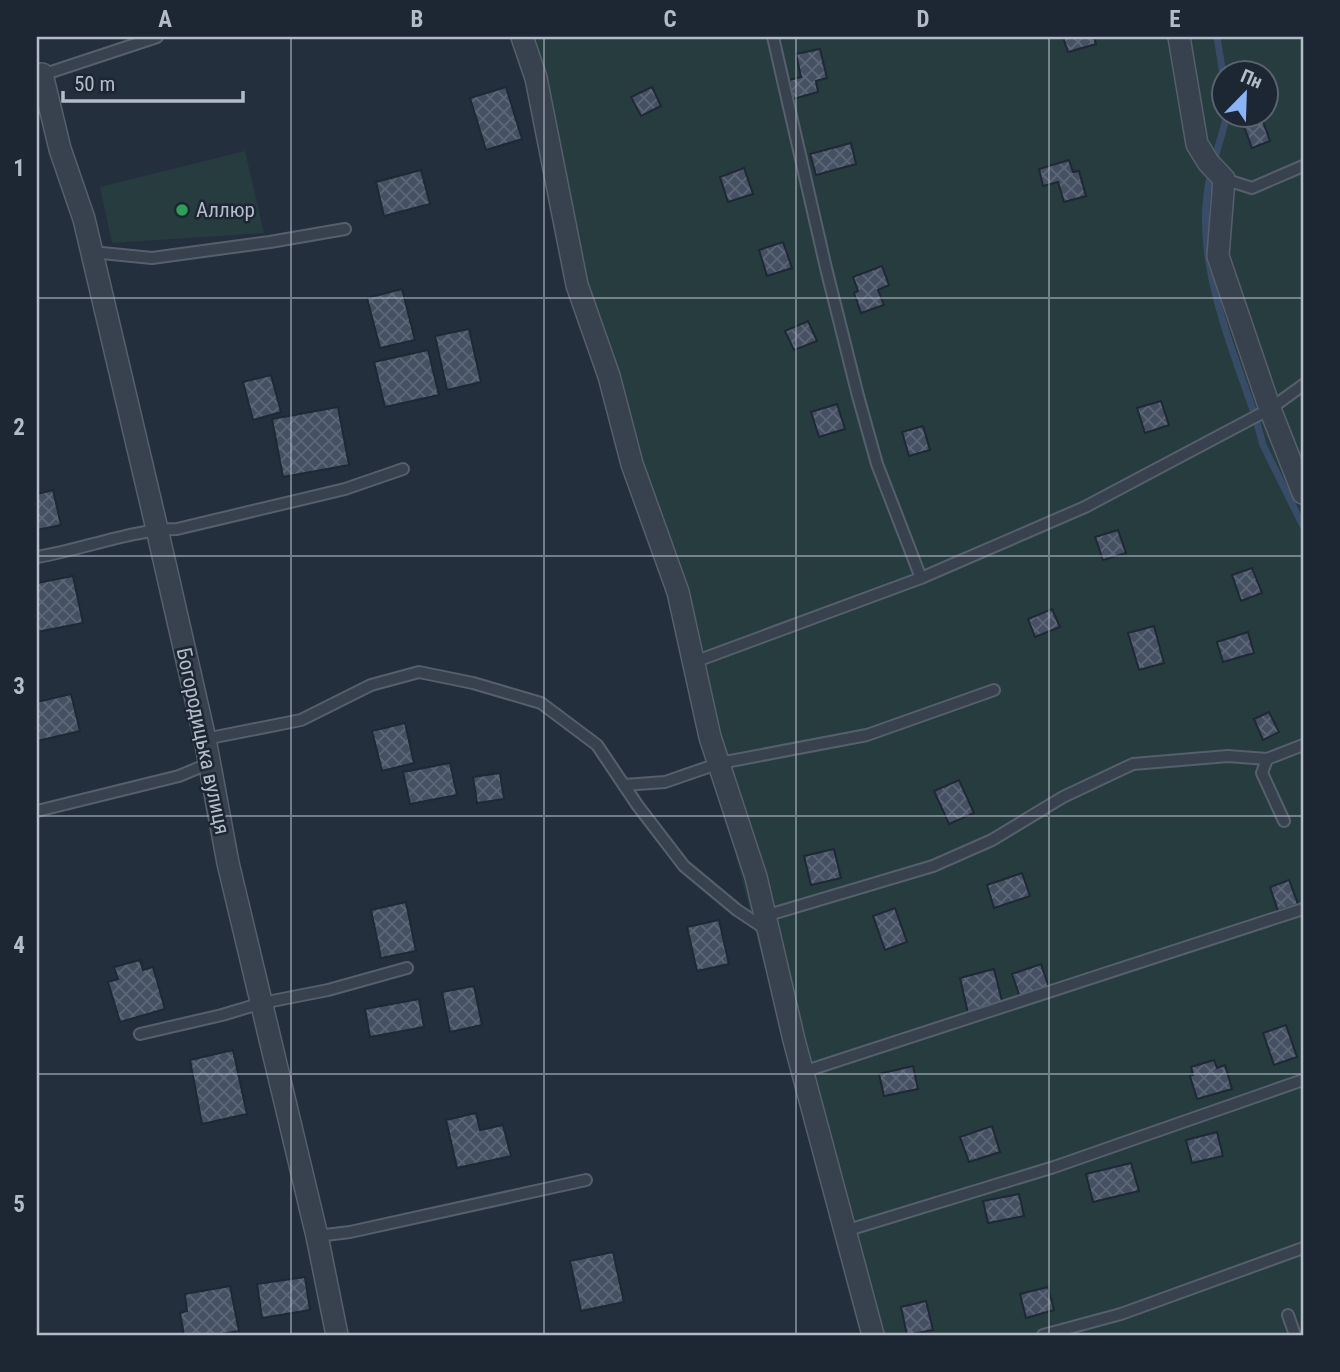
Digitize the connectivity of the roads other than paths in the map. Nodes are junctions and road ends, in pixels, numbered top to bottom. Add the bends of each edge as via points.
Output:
1 (157, 37) edge
2 (522, 37) edge
3 (773, 37) edge
4 (1179, 37) edge
5 (39, 75) edge
6 (37, 142) edge
7 (60, 149) junction
8 (1303, 166) edge
9 (1217, 172) junction
10 (345, 229) dead end
11 (92, 252) junction
12 (1303, 385) edge
13 (1270, 409) junction
14 (403, 469) dead end
15 (1303, 493) edge
16 (157, 529) junction
17 (37, 557) edge
18 (921, 578) junction
19 (694, 662) junction
20 (995, 690) dead end
21 (205, 739) junction
22 (1303, 745) edge
23 (1267, 759) junction
24 (210, 763) junction
25 (720, 763) junction
26 (624, 785) junction
27 (37, 811) edge
28 (1284, 821) dead end
29 (1303, 909) edge
30 (767, 923) junction
31 (407, 968) dead end
32 (262, 1003) junction
33 (140, 1034) dead end
34 (803, 1072) junction
35 (1303, 1080) edge
36 (586, 1180) dead end
37 (845, 1231) junction
38 (317, 1236) junction
39 (1303, 1248) edge
40 (1288, 1315) dead end
41 (337, 1335) edge
42 (873, 1335) edge
43 (1042, 1335) edge
44 (1295, 1335) edge

1 - 5 lane
2 - 19 street via 536,78 577,285 609,376 632,464 678,592
3 - 18 lane via 858,396 877,464
4 - 9 street via 1197,144
5 - 7 street, Богородицька вулиця
6 - 7 street
7 - 11 street, Богородицька вулиця
8 - 9 lane via 1252,188
9 - 13 street via 1219,256
10 - 11 lane via 152,258
11 - 16 street, Богородицька вулиця
12 - 13 lane
13 - 15 street
13 - 18 lane via 1084,507
14 - 16 lane via 345,489 177,529
16 - 17 lane
16 - 21 street, Богородицька вулиця
18 - 19 lane
19 - 25 street
20 - 25 lane via 867,735
21 - 24 street, Богородицька вулиця
21 - 26 lane via 301,720 371,685 419,672 541,703 597,745
22 - 23 lane
23 - 28 lane via 1262,773
23 - 30 lane via 1228,756 1133,764 1063,797 992,840 933,866
24 - 27 lane via 178,776
24 - 32 street, Богородицька вулиця via 228,863
25 - 26 lane via 665,782
25 - 30 street
26 - 30 lane via 684,866 737,909
29 - 34 lane
30 - 34 street
31 - 32 lane
32 - 33 lane
32 - 38 street, Богородицька вулиця
34 - 37 street
35 - 37 lane via 1054,1167
36 - 38 lane
37 - 42 street
38 - 41 street, Богородицька вулиця
39 - 43 lane via 1121,1314
40 - 44 lane

